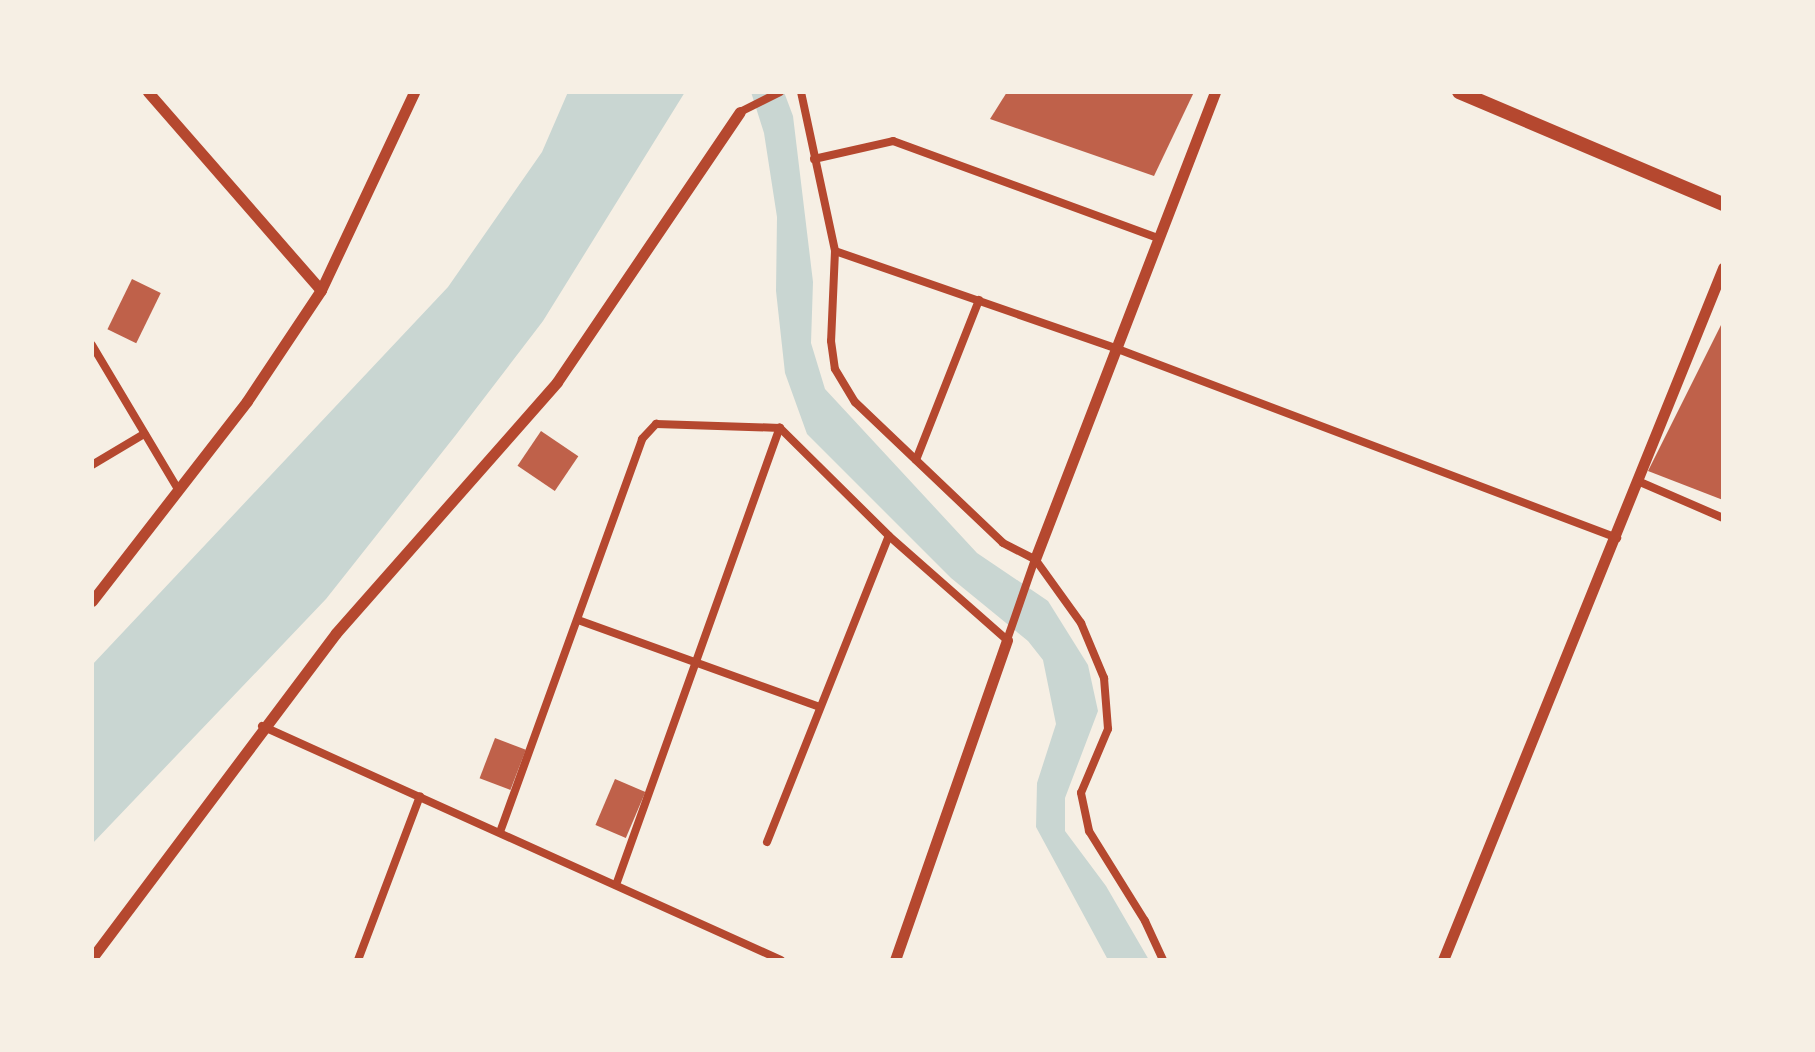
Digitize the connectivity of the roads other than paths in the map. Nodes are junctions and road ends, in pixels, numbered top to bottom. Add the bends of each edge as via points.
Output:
1 (148, 92) edge
2 (414, 92) edge
3 (780, 92) edge
4 (801, 92) edge
5 (1215, 92) edge
6 (1459, 92) edge
7 (740, 112) joint
8 (814, 159) junction
9 (1723, 204) edge
10 (1158, 238) junction
11 (835, 251) junction
12 (1723, 268) edge
13 (321, 290) junction
14 (979, 300) junction
15 (92, 345) edge
16 (1115, 348) junction
17 (780, 428) junction
18 (144, 434) junction
19 (916, 460) junction
20 (92, 465) edge
21 (1640, 482) junction
22 (178, 489) junction
23 (1723, 518) edge
24 (889, 536) junction
25 (1618, 538) junction
26 (1035, 559) junction
27 (92, 601) edge
28 (578, 620) junction
29 (1007, 640) junction
30 (698, 663) junction
31 (820, 707) junction
32 (262, 726) junction
33 (420, 796) junction
34 (500, 832) junction
35 (767, 842) dead end
36 (616, 885) junction
37 (92, 958) edge
38 (358, 960) edge
39 (781, 960) edge
40 (895, 960) edge
41 (1163, 960) edge
42 (1443, 960) edge

1 - 13 street
2 - 13 street
3 - 7 street
4 - 8 street
5 - 10 street
6 - 9 highway
7 - 32 street via 557,382 336,633
8 - 10 street via 893,141
8 - 11 street
10 - 16 street
11 - 14 street
11 - 19 street via 835,369 855,402
12 - 21 street
13 - 22 street
14 - 16 street
14 - 19 street
15 - 18 street
16 - 25 street
16 - 26 street
17 - 24 street
17 - 28 street via 656,424 642,439
17 - 30 street
18 - 20 street
18 - 22 street
19 - 26 street via 1003,543
21 - 23 street
21 - 25 street
22 - 27 street
24 - 29 street
24 - 31 street
25 - 42 street
26 - 29 street
26 - 41 street via 1081,623 1104,678 1108,729 1081,793 1089,831
28 - 30 street
28 - 34 street
29 - 40 street
30 - 31 street
30 - 36 street
31 - 35 street
32 - 33 street
32 - 37 street
33 - 34 street
33 - 38 street
34 - 36 street
36 - 39 street

